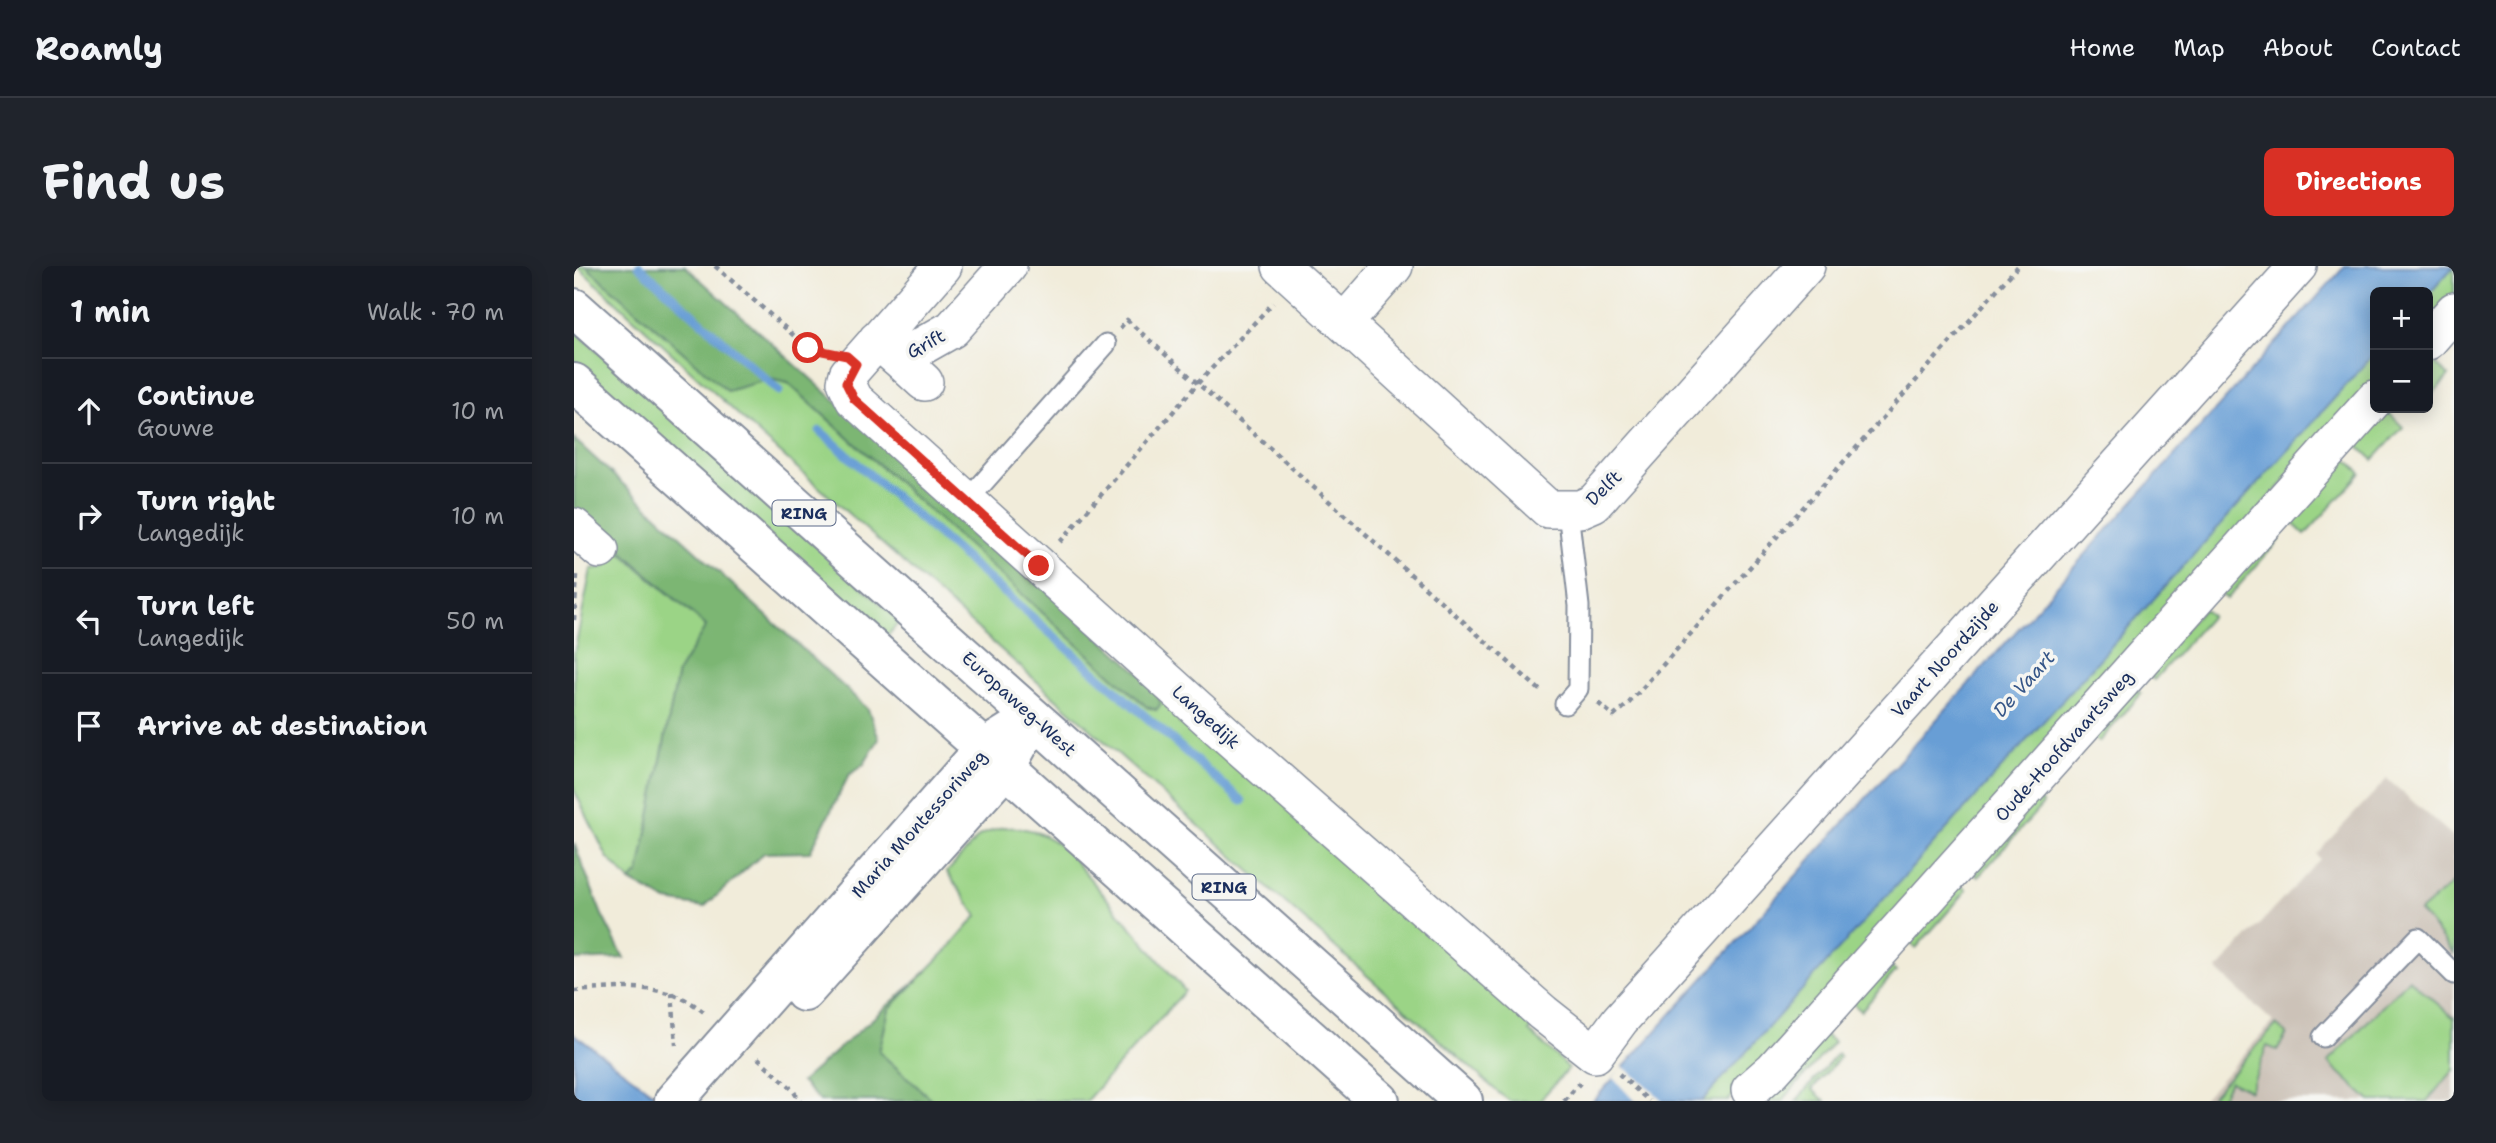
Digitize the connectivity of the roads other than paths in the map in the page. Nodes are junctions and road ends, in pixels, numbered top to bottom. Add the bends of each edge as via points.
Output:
1 (943, 266) edge
2 (1008, 266) edge
3 (1394, 266) edge
4 (1806, 266) edge
5 (2298, 266) edge
6 (1288, 273) edge
7 (574, 308) edge
8 (2454, 312) edge
9 (1343, 323) junction
10 (2433, 335) edge
11 (1106, 344) road end
12 (889, 361) junction
13 (574, 383) edge
14 (2370, 405) edge
15 (967, 501) junction
16 (1568, 511) junction
17 (1565, 705) road end
18 (1033, 718) junction
19 (996, 758) junction
20 (2454, 974) edge
21 (2323, 1037) dead end
22 (1606, 1063) joint
23 (685, 1086) edge
24 (1750, 1090) dead end
25 (1380, 1101) edge
26 (1463, 1101) edge

1 - 12 street, Grift
2 - 12 street, Grift via 952,329
3 - 9 street
4 - 16 street, Delft via 1594,503
5 - 22 street, Vaart Noordzijde via 1620,1020
6 - 9 street, Delft
7 - 18 main road, Europaweg-West / RING
8 - 10 street
9 - 16 street, Delft via 1548,509
11 - 15 lane
12 - 15 street, Langedijk via 846,383 854,399
13 - 19 main road, RING
14 - 24 street, Oude-Hoofdvaartsweg via 1773,1070
15 - 22 street, Langedijk via 1522,995
16 - 17 lane via 1579,607 1578,689
18 - 19 main road, Maria Montessoriweg
18 - 26 main road, Europaweg-West / RING
19 - 23 main road, Maria Montessoriweg
19 - 25 main road, RING
20 - 21 lane via 2417,938

